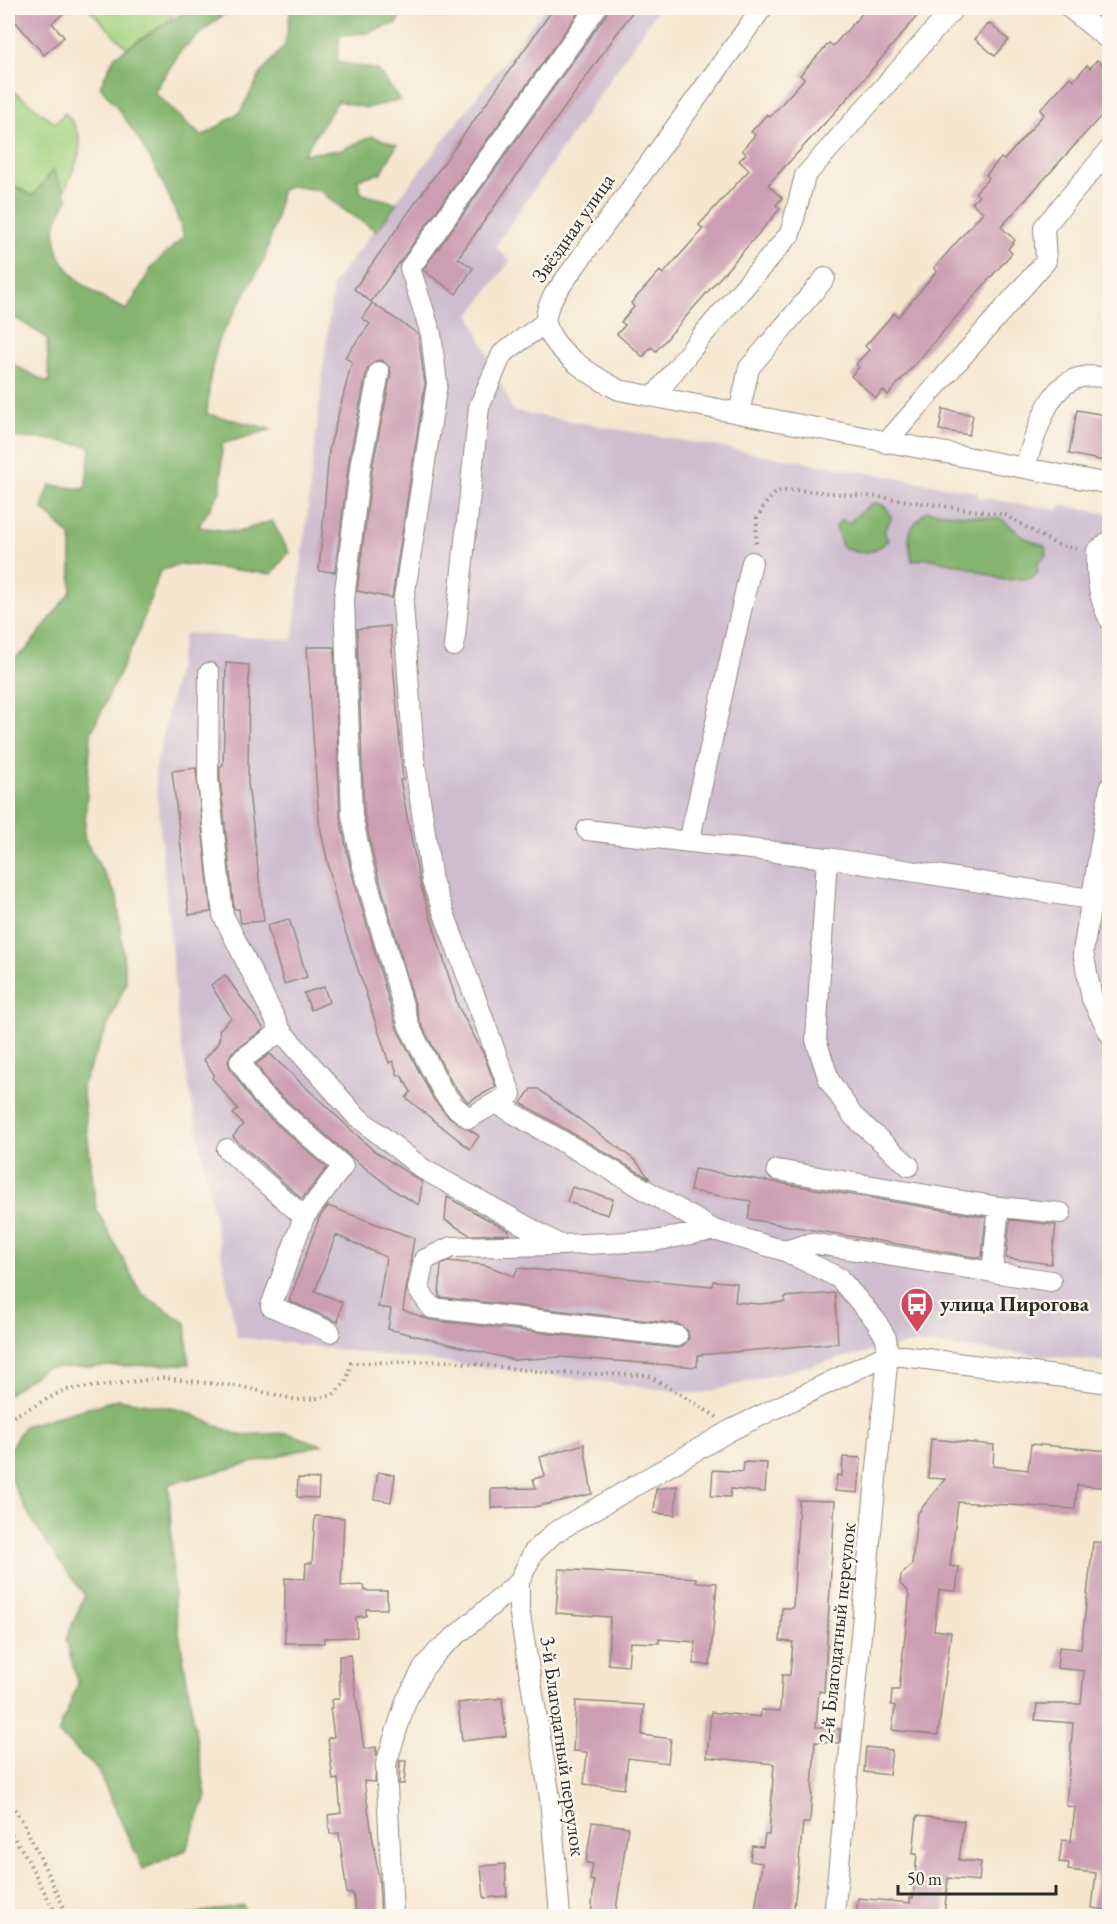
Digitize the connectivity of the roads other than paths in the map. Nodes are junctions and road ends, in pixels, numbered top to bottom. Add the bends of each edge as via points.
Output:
1 (596, 8) edge
2 (762, 8) edge
3 (954, 8) edge
4 (1070, 8) edge
5 (1110, 41) edge
6 (1110, 149) edge
7 (825, 278) dead end
8 (546, 322) junction
9 (379, 372) dead end
10 (1110, 379) edge
11 (654, 397) junction
12 (739, 413) junction
13 (886, 443) junction
14 (1024, 468) junction
15 (1110, 484) edge
16 (1103, 546) edge
17 (752, 562) road end
18 (1110, 620) edge
19 (454, 646) dead end
20 (209, 673) dead end
21 (1110, 787) edge
22 (587, 830) dead end
23 (689, 842) junction
24 (827, 858) junction
25 (1090, 899) junction
26 (281, 1031) junction
27 (1110, 1034) edge
28 (496, 1103) junction
29 (227, 1149) dead end
30 (909, 1166) dead end
31 (777, 1170) dead end
32 (999, 1207) junction
33 (1061, 1214) dead end
34 (304, 1217) junction
35 (714, 1230) junction
36 (560, 1245) junction
37 (785, 1251) junction
38 (992, 1272) junction
39 (1051, 1281) dead end
40 (330, 1332) dead end
41 (677, 1336) dead end
42 (888, 1354) junction
43 (1110, 1383) edge
44 (519, 1582) junction
45 (393, 1917) edge
46 (560, 1917) edge
47 (834, 1917) edge

1 - 28 street via 410,268 430,334 437,384 403,604 414,758 432,881 511,1094
2 - 8 street, Звёздная улица via 568,273 554,295
3 - 11 street via 805,177 790,234
4 - 5 street
6 - 13 street via 1044,227 1046,261
7 - 12 street via 750,368
8 - 11 street via 553,340 599,380 619,390
8 - 19 street via 502,354 479,406
9 - 28 street via 361,462 344,599 352,816 409,1026 443,1092 455,1107 469,1118
10 - 14 street via 1077,376 1052,395
11 - 12 street
12 - 13 street
13 - 14 street
14 - 15 street
16 - 18 street via 1096,576 1102,605
17 - 23 street
20 - 26 street via 208,779 223,915
21 - 25 street
22 - 23 street
23 - 24 street
24 - 25 street
24 - 30 street via 816,1040 829,1080 853,1116
25 - 27 street via 1083,952 1092,999
26 - 34 street via 240,1060 262,1095 343,1166
26 - 36 street via 355,1115 423,1169
28 - 35 street
29 - 34 street
31 - 32 street
32 - 33 street
32 - 38 street
34 - 40 street via 271,1306
35 - 36 street via 654,1242
35 - 37 street
36 - 41 street via 450,1247 424,1260 418,1289 432,1308
37 - 38 street via 812,1243
37 - 42 street via 839,1278 876,1322 886,1338
38 - 39 street
42 - 43 street
42 - 44 street via 731,1430 554,1533 533,1553
42 - 47 street, 2-й Благодатный переулок
44 - 45 street via 438,1651 423,1669 396,1727 386,1764
44 - 46 street, 3-й Благодатный переулок via 519,1609 550,1798

